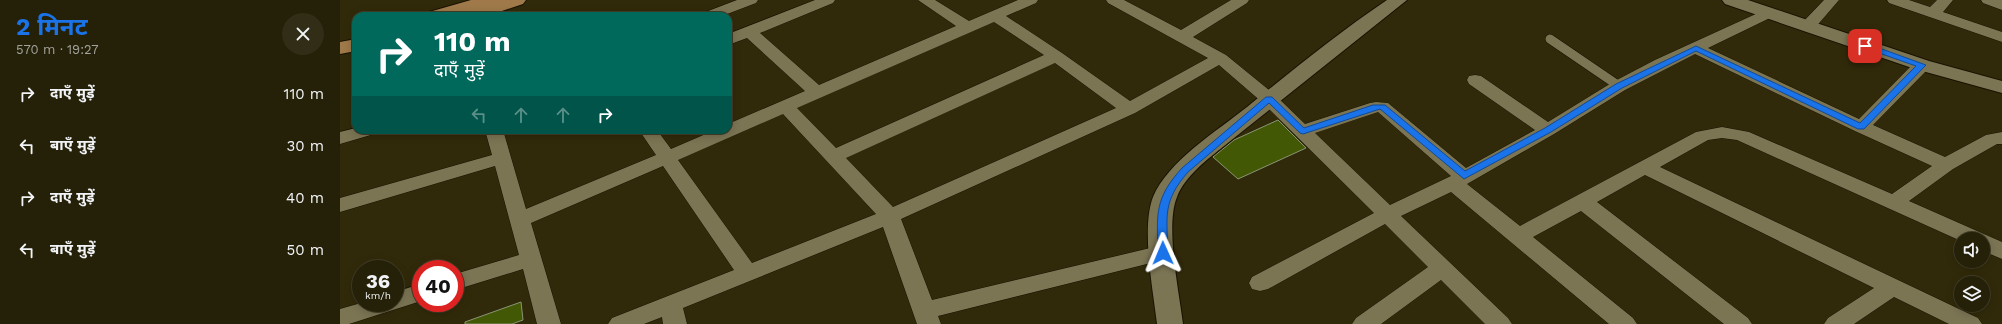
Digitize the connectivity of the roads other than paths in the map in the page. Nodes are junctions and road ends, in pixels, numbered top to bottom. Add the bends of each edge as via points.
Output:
1 (516, 0) edge
2 (751, 0) edge
3 (827, 0) edge
4 (925, 0) edge
5 (1031, 0) edge
6 (1113, 0) edge
7 (1242, 0) edge
8 (1398, 0) edge
9 (1731, 0) edge
10 (1832, 0) edge
11 (1894, 0) edge
12 (1946, 0) edge
13 (1988, 0) edge
14 (479, 5) edge
15 (2002, 5) edge
16 (451, 12) edge
17 (719, 12) edge
18 (1769, 13) junction
19 (1933, 13) junction
20 (995, 16) junction
21 (1808, 26) junction
22 (968, 27) junction
23 (750, 32) junction
24 (352, 37) edge
25 (1181, 37) junction
26 (2002, 37) edge
27 (732, 39) edge
28 (1550, 39) dead end
29 (340, 40) edge
30 (352, 45) edge
31 (340, 48) edge
32 (1696, 48) junction
33 (1056, 56) junction
34 (1220, 58) junction
35 (1922, 65) junction
36 (1475, 80) dead end
37 (1619, 86) junction
38 (2002, 87) edge
39 (816, 92) junction
40 (1269, 99) junction
41 (785, 106) junction
42 (1129, 109) junction
43 (1861, 127) junction
44 (732, 129) edge
45 (1548, 130) junction
46 (1303, 132) junction
47 (354, 134) edge
48 (495, 134) edge
49 (651, 134) edge
50 (721, 134) edge
51 (340, 138) edge
52 (2002, 138) edge
53 (834, 156) junction
54 (502, 158) junction
55 (666, 158) junction
56 (1946, 166) junction
57 (1644, 167) junction
58 (1459, 179) junction
59 (1582, 202) junction
60 (1895, 202) junction
61 (340, 205) edge
62 (1388, 214) junction
63 (890, 216) junction
64 (519, 220) junction
65 (1961, 232) edge
66 (1519, 236) junction
67 (1990, 245) edge
68 (2002, 251) edge
69 (1163, 253) junction
70 (530, 259) junction
71 (1443, 268) junction
72 (748, 274) junction
73 (464, 279) edge
74 (1260, 283) dead end
75 (1892, 287) junction
76 (359, 312) edge
77 (673, 314) edge
78 (340, 318) edge
79 (926, 318) edge
80 (549, 324) edge
81 (620, 324) edge
82 (1170, 324) edge
83 (1364, 324) edge
84 (1500, 324) edge
85 (1625, 324) edge
86 (1740, 324) edge
87 (1836, 324) edge
88 (1970, 324) edge

1 - 14 highway
2 - 17 street
3 - 23 street
4 - 22 street
5 - 20 street
6 - 25 street
7 - 25 street
8 - 40 street via 1353,31
9 - 18 street
10 - 21 street
11 - 19 street
12 - 19 street
13 - 15 street
14 - 16 highway
18 - 21 street
18 - 32 street
19 - 26 street
20 - 22 street
20 - 33 street
21 - 35 street
22 - 39 street
23 - 27 street
23 - 39 street
24 - 29 highway
25 - 34 street
28 - 37 lane
30 - 31 highway
32 - 37 street
32 - 43 street
33 - 42 street
33 - 53 street
34 - 40 street
34 - 42 street
35 - 38 street
35 - 43 street
36 - 45 street
37 - 45 street
39 - 41 street
40 - 46 street
40 - 69 street via 1173,183 1165,197 1162,216
41 - 44 street
41 - 53 street
42 - 63 street
43 - 56 street
45 - 58 street
46 - 58 street via 1382,106
46 - 62 street
47 - 51 street
48 - 54 street
49 - 55 street
50 - 55 street
52 - 56 street via 1993,139
53 - 63 street
54 - 61 street
54 - 64 street
55 - 64 street
55 - 72 street
56 - 60 street
57 - 59 street
57 - 60 street via 1702,136 1713,132 1731,133
57 - 75 street
58 - 62 street
58 - 66 street
59 - 66 street
59 - 86 street
60 - 65 street
62 - 71 street
62 - 74 street
63 - 72 street
63 - 79 street
64 - 70 street
66 - 85 street
67 - 68 street
69 - 79 street
69 - 82 street
70 - 73 street
70 - 80 street
71 - 83 street
71 - 84 street
72 - 77 street
75 - 87 street
75 - 88 street
76 - 78 street
77 - 81 street

